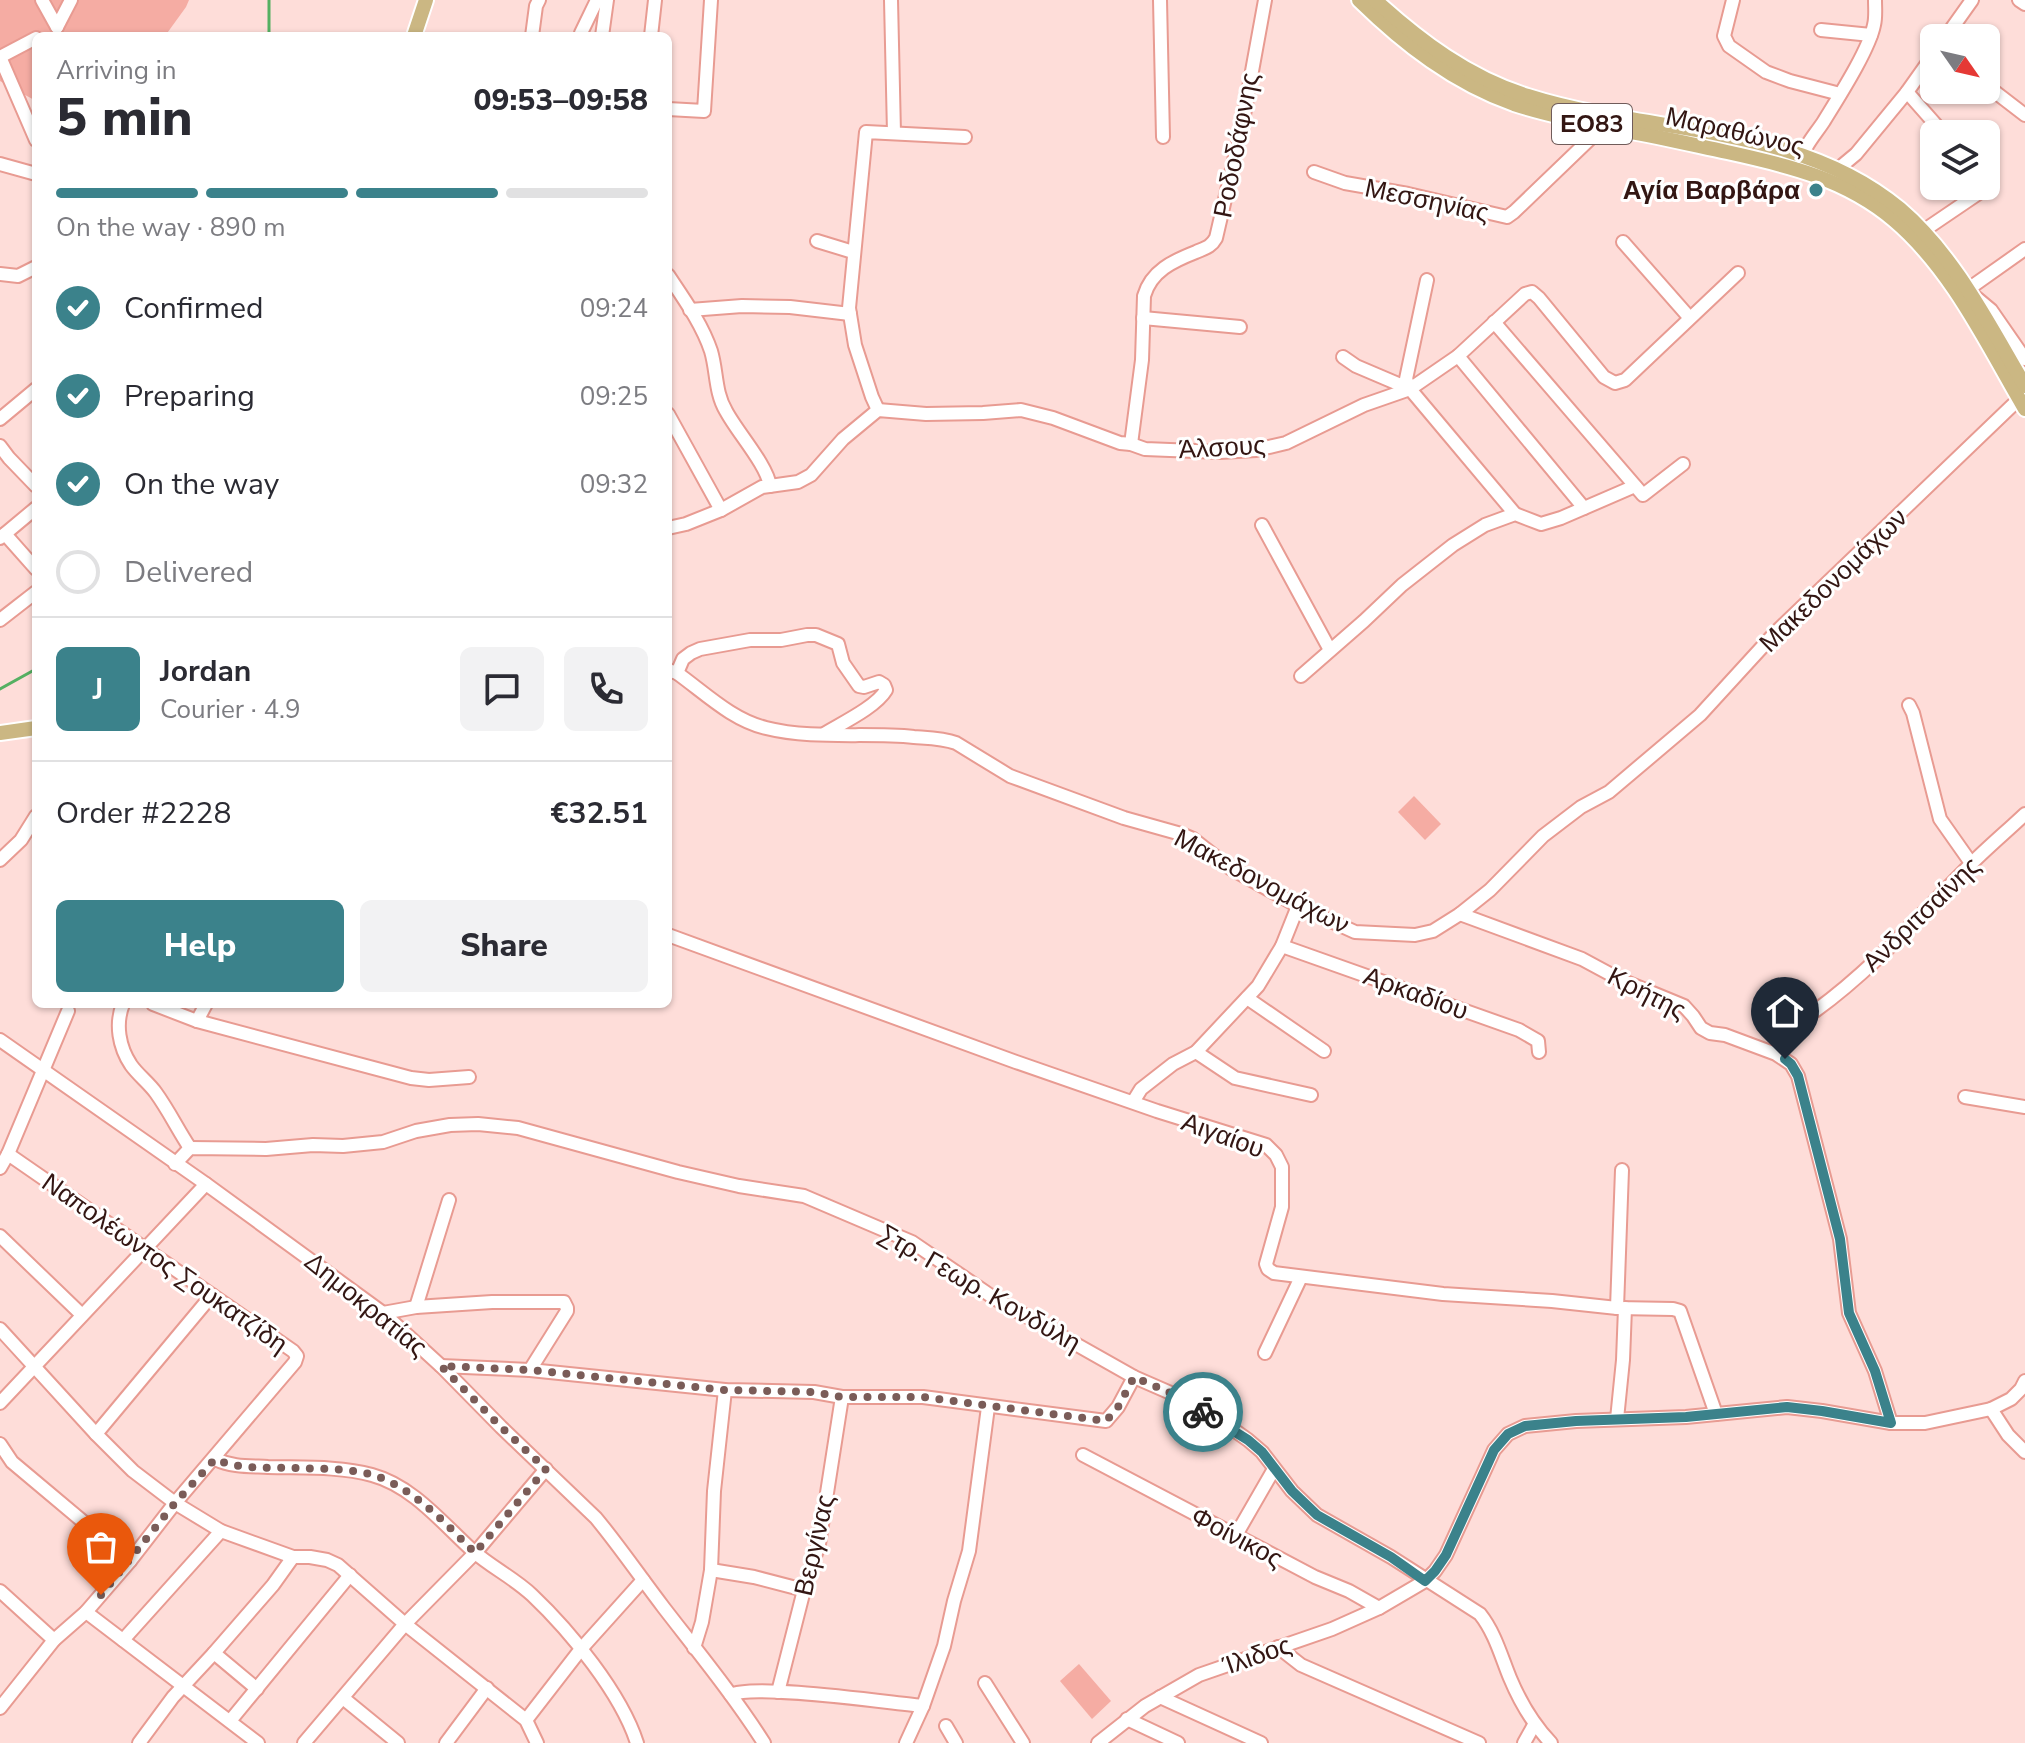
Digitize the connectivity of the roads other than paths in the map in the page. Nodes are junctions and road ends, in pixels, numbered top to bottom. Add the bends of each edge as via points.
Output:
1 (42, 0) edge
2 (71, 0) edge
3 (426, 0) edge
4 (539, 0) edge
5 (597, 0) edge
6 (607, 0) edge
7 (655, 0) edge
8 (711, 0) edge
9 (891, 0) edge
10 (1160, 0) edge
11 (1265, 0) edge
12 (1359, 0) edge
13 (1375, 0) edge
14 (1733, 0) edge
15 (1875, 0) edge
16 (1972, 0) edge
17 (2019, 0) edge
18 (2025, 4) edge
19 (1955, 24) edge
20 (57, 27) junction
21 (1821, 30) dead end
22 (48, 32) edge
23 (415, 32) edge
24 (533, 32) edge
25 (581, 32) edge
26 (603, 32) edge
27 (651, 32) edge
28 (1871, 35) junction
29 (32, 40) edge
30 (0, 57) edge
31 (1920, 74) edge
32 (1907, 92) junction
33 (1840, 94) junction
34 (2000, 96) edge
35 (672, 109) edge
36 (2025, 115) edge
37 (1932, 120) edge
38 (1598, 125) junction
39 (32, 131) edge
40 (894, 133) junction
41 (965, 137) dead end
42 (1163, 137) dead end
43 (1801, 162) junction
44 (0, 164) edge
45 (1838, 169) junction
46 (1314, 172) dead end
47 (32, 173) edge
48 (1969, 200) edge
49 (1923, 231) junction
50 (817, 241) dead end
51 (1623, 242) dead end
52 (2025, 249) edge
53 (853, 252) junction
54 (32, 269) edge
55 (1738, 273) dead end
56 (0, 274) edge
57 (1427, 280) dead end
58 (672, 281) edge
59 (1967, 290) junction
60 (690, 310) junction
61 (850, 314) junction
62 (1689, 317) junction
63 (1143, 318) junction
64 (1494, 322) junction
65 (1240, 327) dead end
66 (1458, 356) junction
67 (1343, 357) dead end
68 (2025, 359) edge
69 (1410, 389) junction
70 (32, 392) edge
71 (2023, 398) edge
72 (878, 410) junction
73 (0, 419) edge
74 (672, 421) edge
75 (1131, 444) junction
76 (0, 446) edge
77 (1683, 464) dead end
78 (32, 482) edge
79 (770, 486) junction
80 (1635, 486) junction
81 (1584, 508) junction
82 (721, 510) junction
83 (32, 511) edge
84 (1515, 514) junction
85 (1262, 525) dead end
86 (672, 527) edge
87 (3, 536) edge
88 (32, 565) edge
89 (32, 595) edge
90 (0, 620) edge
91 (1330, 650) junction
92 (672, 672) edge
93 (1301, 676) dead end
94 (1909, 705) dead end
95 (32, 729) edge
96 (0, 733) edge
97 (823, 734) junction
98 (2025, 814) edge
99 (32, 822) edge
100 (0, 860) edge
101 (1971, 863) junction
102 (1298, 906) junction
103 (1460, 914) junction
104 (672, 936) edge
105 (1282, 946) junction
106 (1247, 998) junction
107 (122, 1008) edge
108 (163, 1008) edge
109 (204, 1008) edge
110 (68, 1011) dead end
111 (1815, 1011) dead end
112 (197, 1021) junction
113 (0, 1040) edge
114 (1324, 1051) dead end
115 (1196, 1052) junction
116 (1539, 1052) dead end
117 (44, 1071) junction
118 (469, 1077) dead end
119 (1311, 1095) dead end
120 (1965, 1097) dead end
121 (1133, 1102) junction
122 (2025, 1107) edge
123 (190, 1148) junction
124 (8, 1154) junction
125 (175, 1164) junction
126 (0, 1168) edge
127 (1622, 1170) dead end
128 (206, 1184) junction
129 (449, 1200) dead end
130 (0, 1236) edge
131 (145, 1248) junction
132 (1301, 1277) junction
133 (212, 1295) junction
134 (416, 1307) junction
135 (1621, 1308) junction
136 (383, 1313) junction
137 (82, 1315) junction
138 (0, 1329) edge
139 (1265, 1353) dead end
140 (35, 1366) junction
141 (441, 1366) junction
142 (530, 1370) junction
143 (1134, 1377) junction
144 (2025, 1381) edge
145 (725, 1390) junction
146 (842, 1397) junction
147 (0, 1403) edge
148 (988, 1407) junction
149 (1991, 1409) junction
150 (1716, 1414) junction
151 (1617, 1419) junction
152 (1891, 1423) junction
153 (96, 1434) junction
154 (0, 1444) edge
155 (2025, 1452) edge
156 (1083, 1455) dead end
157 (215, 1459) junction
158 (12, 1462) junction
159 (546, 1469) junction
160 (1274, 1469) junction
161 (0, 1471) edge
162 (175, 1503) junction
163 (221, 1531) junction
164 (1236, 1535) junction
165 (475, 1553) junction
166 (293, 1557) junction
167 (130, 1561) junction
168 (711, 1570) junction
169 (350, 1575) junction
170 (643, 1580) junction
171 (1425, 1581) junction
172 (804, 1590) junction
173 (0, 1591) edge
174 (1379, 1608) junction
175 (86, 1612) junction
176 (405, 1624) junction
177 (54, 1640) junction
178 (123, 1640) junction
179 (1278, 1647) junction
180 (694, 1648) junction
181 (581, 1649) junction
182 (214, 1653) junction
183 (985, 1683) dead end
184 (185, 1686) junction
185 (487, 1688) junction
186 (257, 1689) junction
187 (778, 1692) junction
188 (731, 1695) junction
189 (1160, 1697) junction
190 (343, 1698) junction
191 (923, 1706) junction
192 (0, 1708) edge
193 (1127, 1719) junction
194 (526, 1720) junction
195 (230, 1721) junction
196 (1534, 1725) junction
197 (946, 1726) dead end
198 (139, 1743) edge
199 (258, 1743) edge
200 (304, 1743) edge
201 (398, 1743) edge
202 (446, 1743) edge
203 (537, 1743) edge
204 (637, 1743) edge
205 (764, 1743) edge
206 (906, 1743) edge
207 (956, 1743) edge
208 (1023, 1743) edge
209 (1098, 1743) edge
210 (1178, 1743) edge
211 (1261, 1743) edge
212 (1479, 1743) edge
213 (1524, 1743) edge
214 (1551, 1743) edge

1 - 20 street
2 - 20 street
3 - 23 main road
4 - 24 street
5 - 25 street
6 - 26 street
7 - 27 street
8 - 35 street via 704,111
9 - 40 street
10 - 42 street
11 - 63 street, Ροδοδάφνης via 1216,238 1149,281
12 - 38 main road, Μαραθώνος / ΕΟ83 via 1418,51 1471,85 1524,107
13 - 43 main road, Μαραθώνος / ΕΟ83 via 1452,61 1515,92 1578,110 1754,142
14 - 33 street via 1724,36 1729,46 1766,72
15 - 28 street
16 - 19 street
17 - 18 street
20 - 22 street
21 - 28 street
28 - 33 street
29 - 30 street
30 - 39 street
31 - 32 street
32 - 37 street
32 - 45 street
33 - 43 street
34 - 36 street
38 - 43 main road, Μαραθώνος / ΕΟ83 via 1786,165
38 - 46 street, Μεσσηνίας via 1592,137 1507,217
40 - 41 street
40 - 53 street via 866,132
43 - 45 main road, Μαραθώνος / ΕΟ83
43 - 71 main road, Μαραθώνος / ΕΟ83 via 1863,197 1915,239
44 - 47 street
45 - 49 main road, Μαραθώνος / ΕΟ83 via 1881,195
48 - 49 street
49 - 59 main road, Μαραθώνος / ΕΟ83
50 - 53 street
51 - 62 street
52 - 59 street
53 - 61 street
54 - 56 street via 18,276
55 - 62 street, Άλσους
57 - 69 street via 1406,370
58 - 60 street
59 - 68 street via 1991,310
59 - 71 main road, Μαραθώνος / ΕΟ83
60 - 61 street via 790,307
60 - 79 street via 710,347 724,409
61 - 72 street
62 - 64 street, Άλσους via 1625,380 1615,383 1604,377 1532,292
63 - 65 street
63 - 75 street, Ροδοδάφνης
64 - 66 street, Άλσους
64 - 80 street
66 - 69 street, Άλσους
66 - 81 street
67 - 69 street
69 - 75 street, Άλσους via 1349,411 1286,443 1256,450 1170,451
69 - 84 street
70 - 73 street
71 - 103 street, Μακεδονομάχων via 1775,633 1700,715 1609,792 1543,836
72 - 75 street, Άλσους via 1021,410
72 - 79 street via 811,475
74 - 82 street
76 - 78 street
77 - 80 street via 1643,495
79 - 82 street
80 - 81 street
81 - 84 street via 1541,524
82 - 86 street
83 - 87 street
84 - 91 street via 1453,545
85 - 91 street
87 - 88 street
89 - 90 street
91 - 93 street
92 - 97 street, Μακεδονομάχων via 750,723
92 - 97 street via 700,649 807,635 835,642 859,686 879,682 886,690
94 - 101 street via 1940,819
95 - 96 main road
97 - 102 street, Μακεδονομάχων via 899,735 956,743 1010,776 1193,839 1230,868
98 - 101 street, Ανδριτσαίνης
99 - 100 street
101 - 111 street, Ανδριτσαίνης via 1921,917
102 - 103 street, Μακεδονομάχων via 1355,932 1385,935 1433,931
102 - 105 street
103 - 152 street, Κρήτης via 1582,959 1684,1006 1710,1033 1791,1064 1840,1239 1849,1313
104 - 121 street, Αιγαίου
105 - 106 street
105 - 116 street, Αρκαδίου via 1519,1030 1538,1041
106 - 114 street
106 - 115 street
107 - 123 street via 119,1037 127,1058 154,1089
108 - 112 street
109 - 112 street
110 - 117 street
112 - 118 street via 411,1078
113 - 117 street, Δημοκρατίας
115 - 119 street via 1235,1078
115 - 121 street via 1152,1080
117 - 124 street
117 - 125 street, Δημοκρατίας
120 - 122 street
121 - 132 street, Αιγαίου via 1266,1145 1276,1155 1282,1167 1282,1207 1266,1264 1274,1273
123 - 125 street
123 - 143 street, Στρ. Γεωρ. Κονδύλη via 343,1146 478,1124 518,1128 678,1172 804,1196 912,1242 994,1298
124 - 126 street
124 - 131 street, Ναπολέωντος Σουκατζίδη
125 - 128 street, Δημοκρατίας
127 - 135 street
128 - 131 street
128 - 136 street, Δημοκρατίας
129 - 134 street
130 - 137 street
131 - 133 street, Ναπολέωντος Σουκατζίδη
131 - 137 street
132 - 135 street, Αιγαίου
132 - 139 street
133 - 153 street
133 - 157 street, Ναπολέωντος Σουκατζίδη via 297,1356
134 - 136 street
134 - 142 street via 564,1302 567,1311
135 - 150 street, Αιγαίου via 1680,1311
135 - 151 street
136 - 141 street, Δημοκρατίας
137 - 140 street
138 - 140 street
140 - 147 street
140 - 153 street
141 - 142 street
141 - 159 street, Δημοκρατίας
142 - 145 street
143 - 148 street via 1106,1421
143 - 160 street, Στρ. Γεωρ. Κονδύλη via 1224,1423 1262,1452
144 - 149 street via 2011,1399
145 - 146 street
145 - 168 street
146 - 148 street via 923,1397
146 - 172 street, Βεργίνας via 819,1544
148 - 191 street via 969,1551
149 - 152 street via 1925,1423
149 - 155 street
150 - 151 street
150 - 152 street via 1787,1407
151 - 171 street via 1543,1423 1508,1434 1487,1462 1446,1555
153 - 162 street
154 - 158 street
156 - 164 street, Φοίνικος
157 - 162 street, Ναπολέωντος Σουκατζίδη
157 - 165 street via 234,1466 349,1470 375,1476 408,1492
158 - 161 street
158 - 167 street
159 - 165 street
159 - 170 street, Δημοκρατίας via 596,1518
160 - 164 street
160 - 171 street, Στρ. Γεωρ. Κονδύλη via 1317,1515
162 - 163 street
162 - 167 street, Ναπολέωντος Σουκατζίδη
163 - 166 street
163 - 178 street
164 - 174 street, Φοίνικος
165 - 176 street
165 - 181 street via 530,1593
166 - 169 street via 327,1560
166 - 182 street
167 - 175 street, Ναπολέωντος Σουκατζίδη
168 - 172 street
168 - 180 street
169 - 176 street
169 - 186 street
170 - 180 street, Δημοκρατίας
170 - 181 street
171 - 174 street, Ίλιδος
171 - 196 street, Στρ. Γεωρ. Κονδύλη via 1489,1625
172 - 187 street, Βεργίνας
173 - 177 street
174 - 179 street, Ίλιδος
175 - 177 street, Ναπολέωντος Σουκατζίδη
175 - 178 street
176 - 185 street
176 - 190 street
177 - 192 street, Ναπολέωντος Σουκατζίδη
178 - 184 street
179 - 189 street, Ίλιδος via 1199,1675
179 - 212 street via 1301,1665
180 - 188 street, Δημοκρατίας
181 - 194 street
181 - 204 street via 615,1696
182 - 184 street
182 - 186 street
183 - 208 street
184 - 195 street
184 - 198 street
185 - 194 street
185 - 202 street
186 - 195 street
187 - 188 street
187 - 191 street
188 - 205 street, Δημοκρατίας
189 - 193 street, Ίλιδος
189 - 211 street
190 - 200 street
190 - 201 street
191 - 206 street
193 - 209 street, Ίλιδος
193 - 210 street
194 - 203 street
195 - 199 street
196 - 213 street
196 - 214 street, Στρ. Γεωρ. Κονδύλη
197 - 207 street

